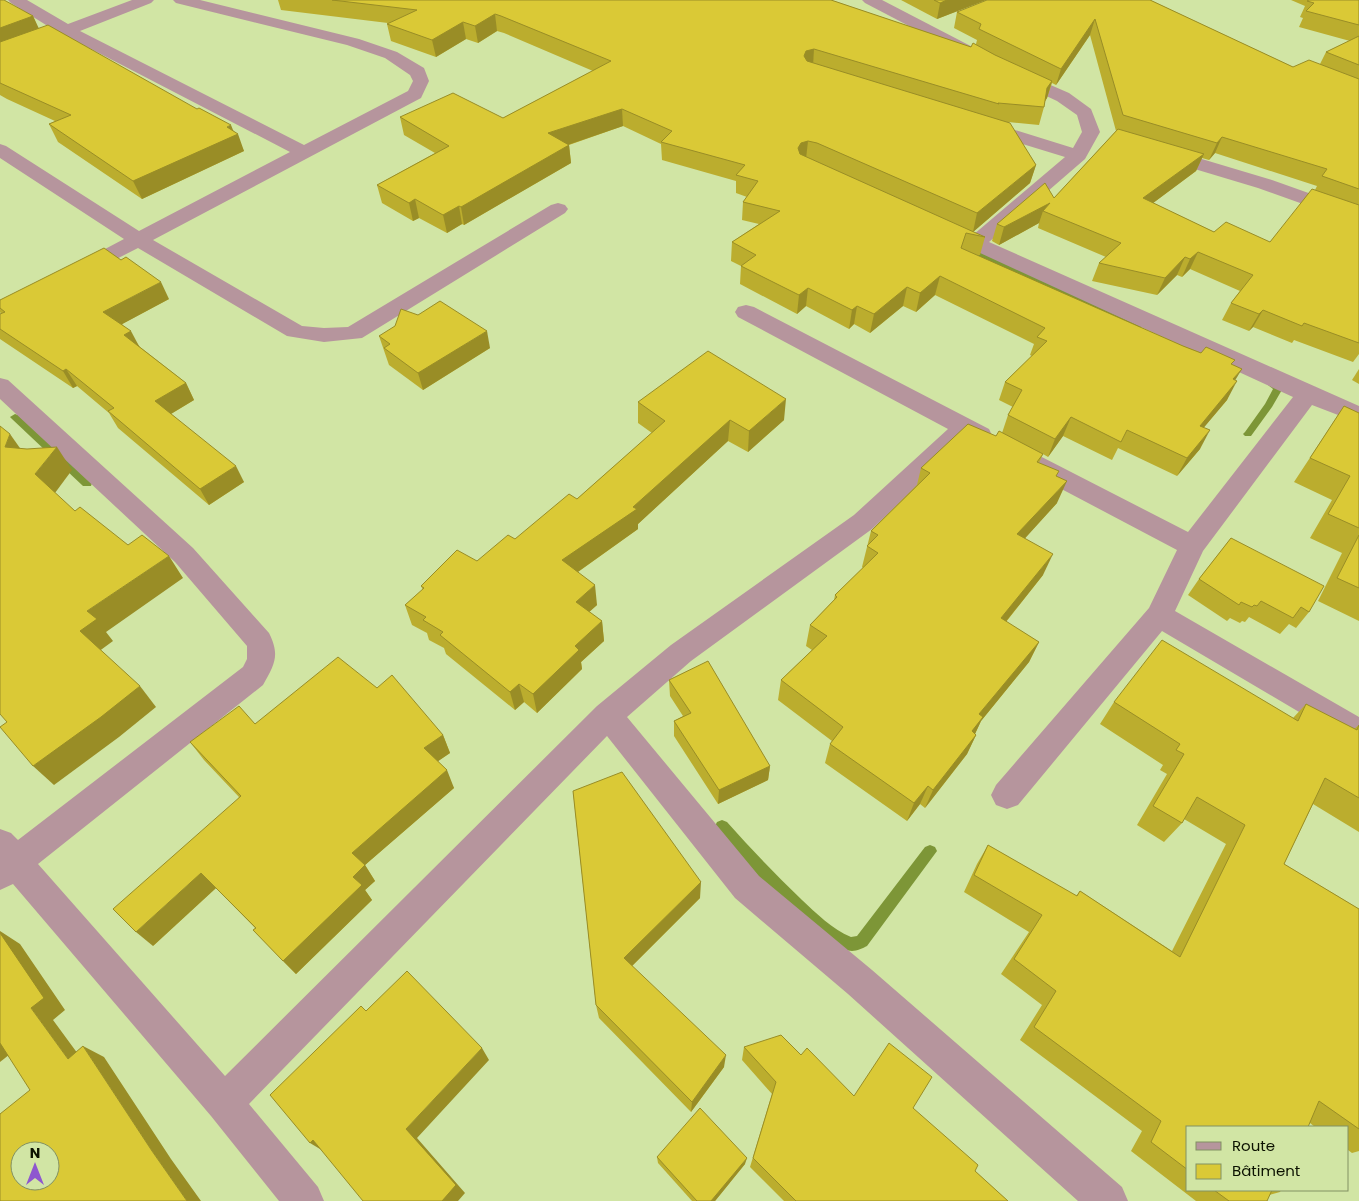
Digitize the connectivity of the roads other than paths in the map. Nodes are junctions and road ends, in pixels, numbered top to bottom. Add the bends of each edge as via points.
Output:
1 (16, 0) edge
2 (146, 0) edge
3 (181, 0) edge
4 (870, 0) edge
5 (946, 23) dead end
6 (930, 29) junction
7 (68, 31) junction
8 (0, 56) edge
9 (964, 120) edge
10 (1091, 132) junction
11 (1110, 137) edge
12 (1147, 148) edge
13 (0, 150) edge
14 (303, 152) junction
15 (1078, 155) junction
16 (558, 209) dead end
17 (1359, 218) edge
18 (931, 223) edge
19 (138, 240) junction
20 (975, 243) junction
21 (61, 280) edge
22 (746, 312) dead end
23 (0, 386) edge
24 (1308, 394) junction
25 (1359, 415) edge
26 (965, 427) junction
27 (1192, 546) junction
28 (1159, 615) junction
29 (608, 715) junction
30 (1359, 732) edge
31 (1007, 795) dead end
32 (5, 860) edge
33 (224, 1103) junction
34 (304, 1201) edge
35 (1108, 1201) edge

1 - 7 street
2 - 7 street
3 - 14 street via 353,42 391,55 418,72 421,81 415,94
4 - 6 street
5 - 6 street
6 - 10 street via 998,67 1063,97 1085,112
7 - 8 street
7 - 14 street
9 - 15 street
10 - 11 street
10 - 15 street
12 - 17 street via 1265,184
13 - 19 street
14 - 19 street
15 - 20 street
16 - 19 street via 354,333 331,337 295,331
18 - 20 street
19 - 21 street
20 - 24 street
22 - 26 street
23 - 32 street via 184,555 259,641 263,652 253,676
24 - 25 street
24 - 27 street
26 - 27 street
26 - 29 street via 863,522 681,653
27 - 28 street
28 - 30 street
28 - 31 street
29 - 33 street
29 - 35 street via 747,887
32 - 33 street
33 - 34 street

